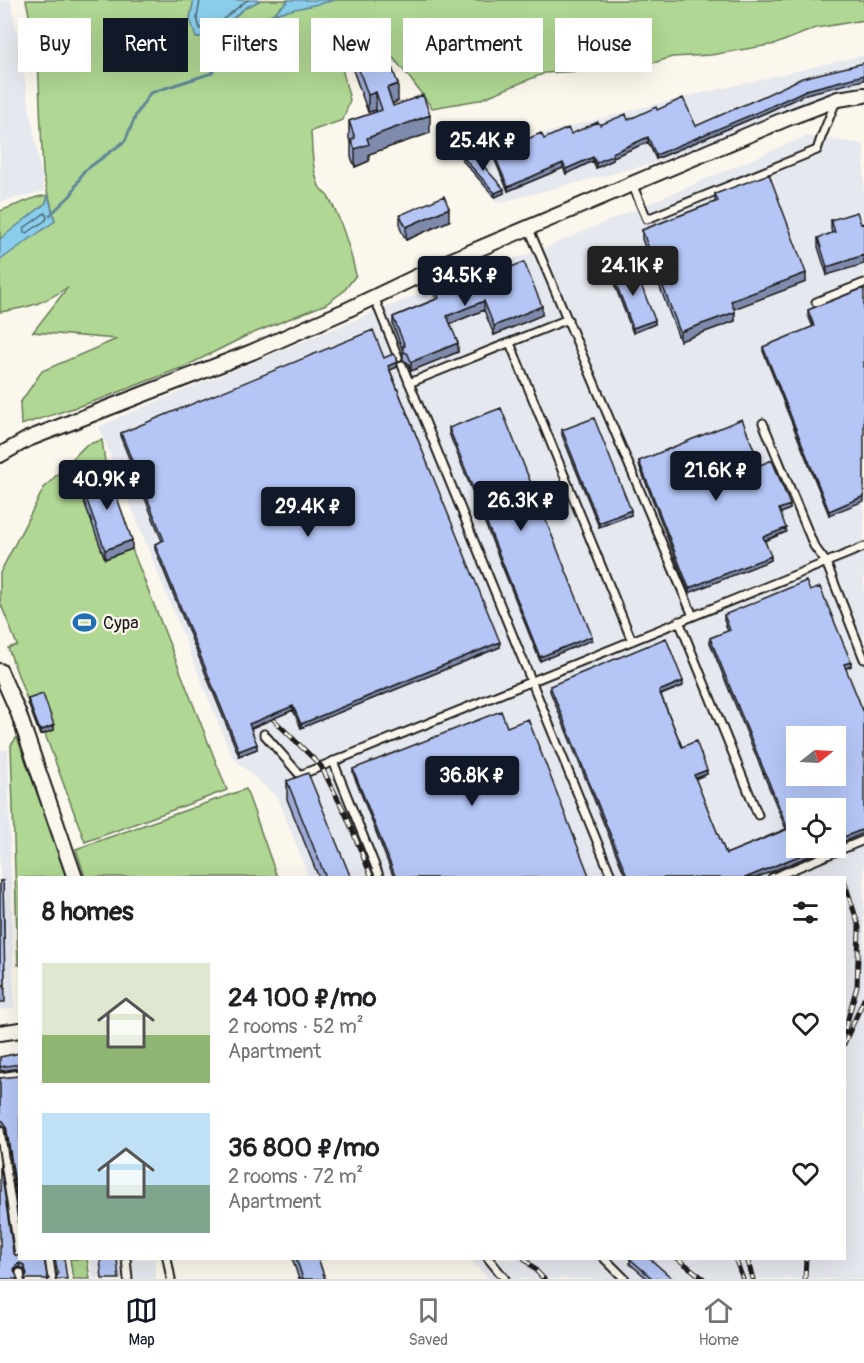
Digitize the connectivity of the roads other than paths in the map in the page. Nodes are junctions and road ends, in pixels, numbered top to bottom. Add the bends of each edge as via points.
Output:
1 (864, 95) edge
2 (838, 99) junction
3 (632, 184) junction
4 (529, 229) junction
5 (864, 283) edge
6 (374, 297) junction
7 (816, 302) dead end
8 (568, 320) junction
9 (510, 343) junction
10 (398, 357) edge
11 (402, 365) dead end
12 (409, 383) junction
13 (763, 423) dead end
14 (0, 454) edge
15 (864, 547) edge
16 (826, 562) junction
17 (693, 616) junction
18 (680, 621) junction
19 (632, 641) junction
20 (864, 659) edge
21 (0, 671) edge
22 (531, 681) junction
23 (264, 734) dead end
24 (333, 761) junction
25 (758, 815) dead end
26 (864, 840) edge
27 (74, 876) edge
28 (379, 876) edge
29 (611, 876) edge
30 (777, 876) edge
31 (18, 1030) edge
32 (0, 1033) edge
33 (18, 1074) edge
34 (0, 1077) edge
35 (0, 1130) edge
36 (18, 1255) edge
37 (49, 1260) edge
38 (126, 1260) edge
39 (166, 1260) edge
40 (490, 1260) edge
41 (606, 1260) edge
42 (52, 1279) edge
43 (128, 1279) edge
44 (171, 1279) edge
45 (505, 1279) edge
46 (625, 1279) edge

1 - 2 street
2 - 3 street
2 - 3 lane via 818,150 647,219
3 - 4 street
4 - 6 street
4 - 8 lane
5 - 7 lane
6 - 10 lane
6 - 14 street
8 - 9 lane
8 - 17 lane
9 - 12 lane
9 - 19 lane
11 - 12 lane
12 - 22 lane
13 - 16 lane via 814,546
15 - 16 lane
16 - 17 lane
16 - 20 lane
17 - 18 lane
18 - 19 lane
18 - 25 lane
19 - 22 lane
21 - 27 street
22 - 24 lane
22 - 29 lane
23 - 24 lane via 300,775
24 - 28 lane
26 - 30 lane
31 - 32 street
33 - 34 lane
35 - 36 lane
37 - 42 lane
38 - 43 lane
39 - 44 lane
40 - 45 lane
41 - 46 lane

